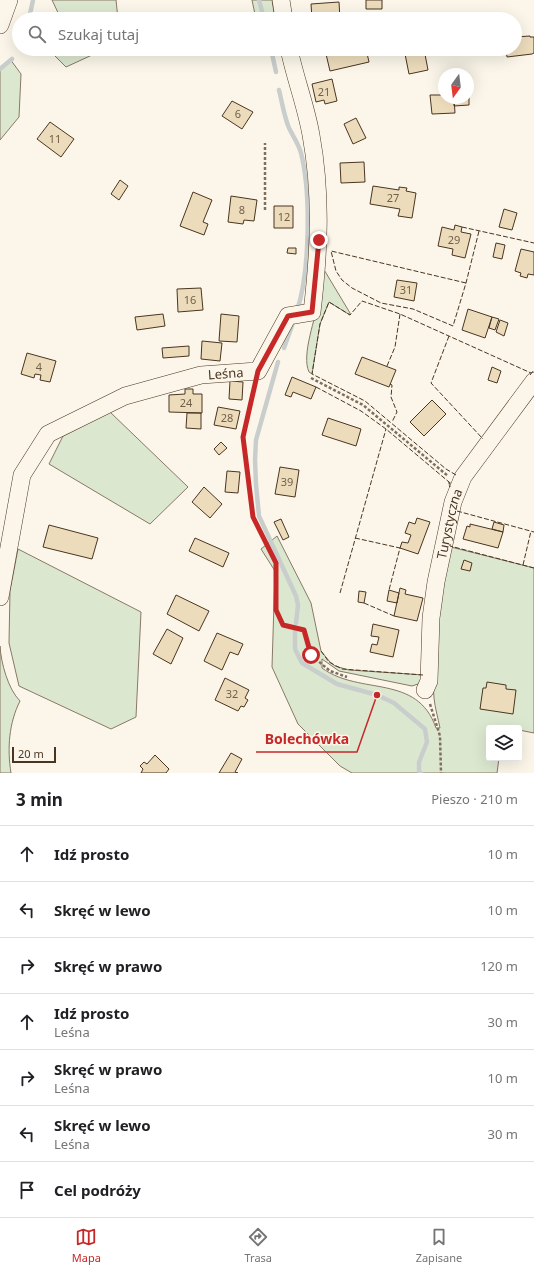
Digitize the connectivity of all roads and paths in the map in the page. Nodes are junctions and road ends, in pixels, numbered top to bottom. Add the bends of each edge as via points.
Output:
1 (9, 0) edge
2 (281, 0) edge
3 (283, 12) edge
4 (0, 25) edge
5 (291, 56) edge
6 (265, 142) dead end
7 (264, 210) dead end
8 (258, 371) junction
9 (311, 378) dead end
10 (534, 380) edge
11 (459, 485) junction
12 (0, 597) edge
13 (347, 677) dead end
14 (426, 690) joint
15 (441, 773) edge

1 - 4 street
2 - 3 street
5 - 8 street, Leśna via 311,135 318,202 318,258 312,312 288,316
6 - 7 path
8 - 12 street, Leśna via 200,375 125,396 48,434 22,475
8 - 13 path via 243,437 253,517 276,563 276,610 283,625 304,630 311,655 330,671
9 - 11 path via 364,406
10 - 11 street, Turystyczna
11 - 14 street, Turystyczna via 449,516 436,582 431,618 429,681
14 - 15 path via 440,736

